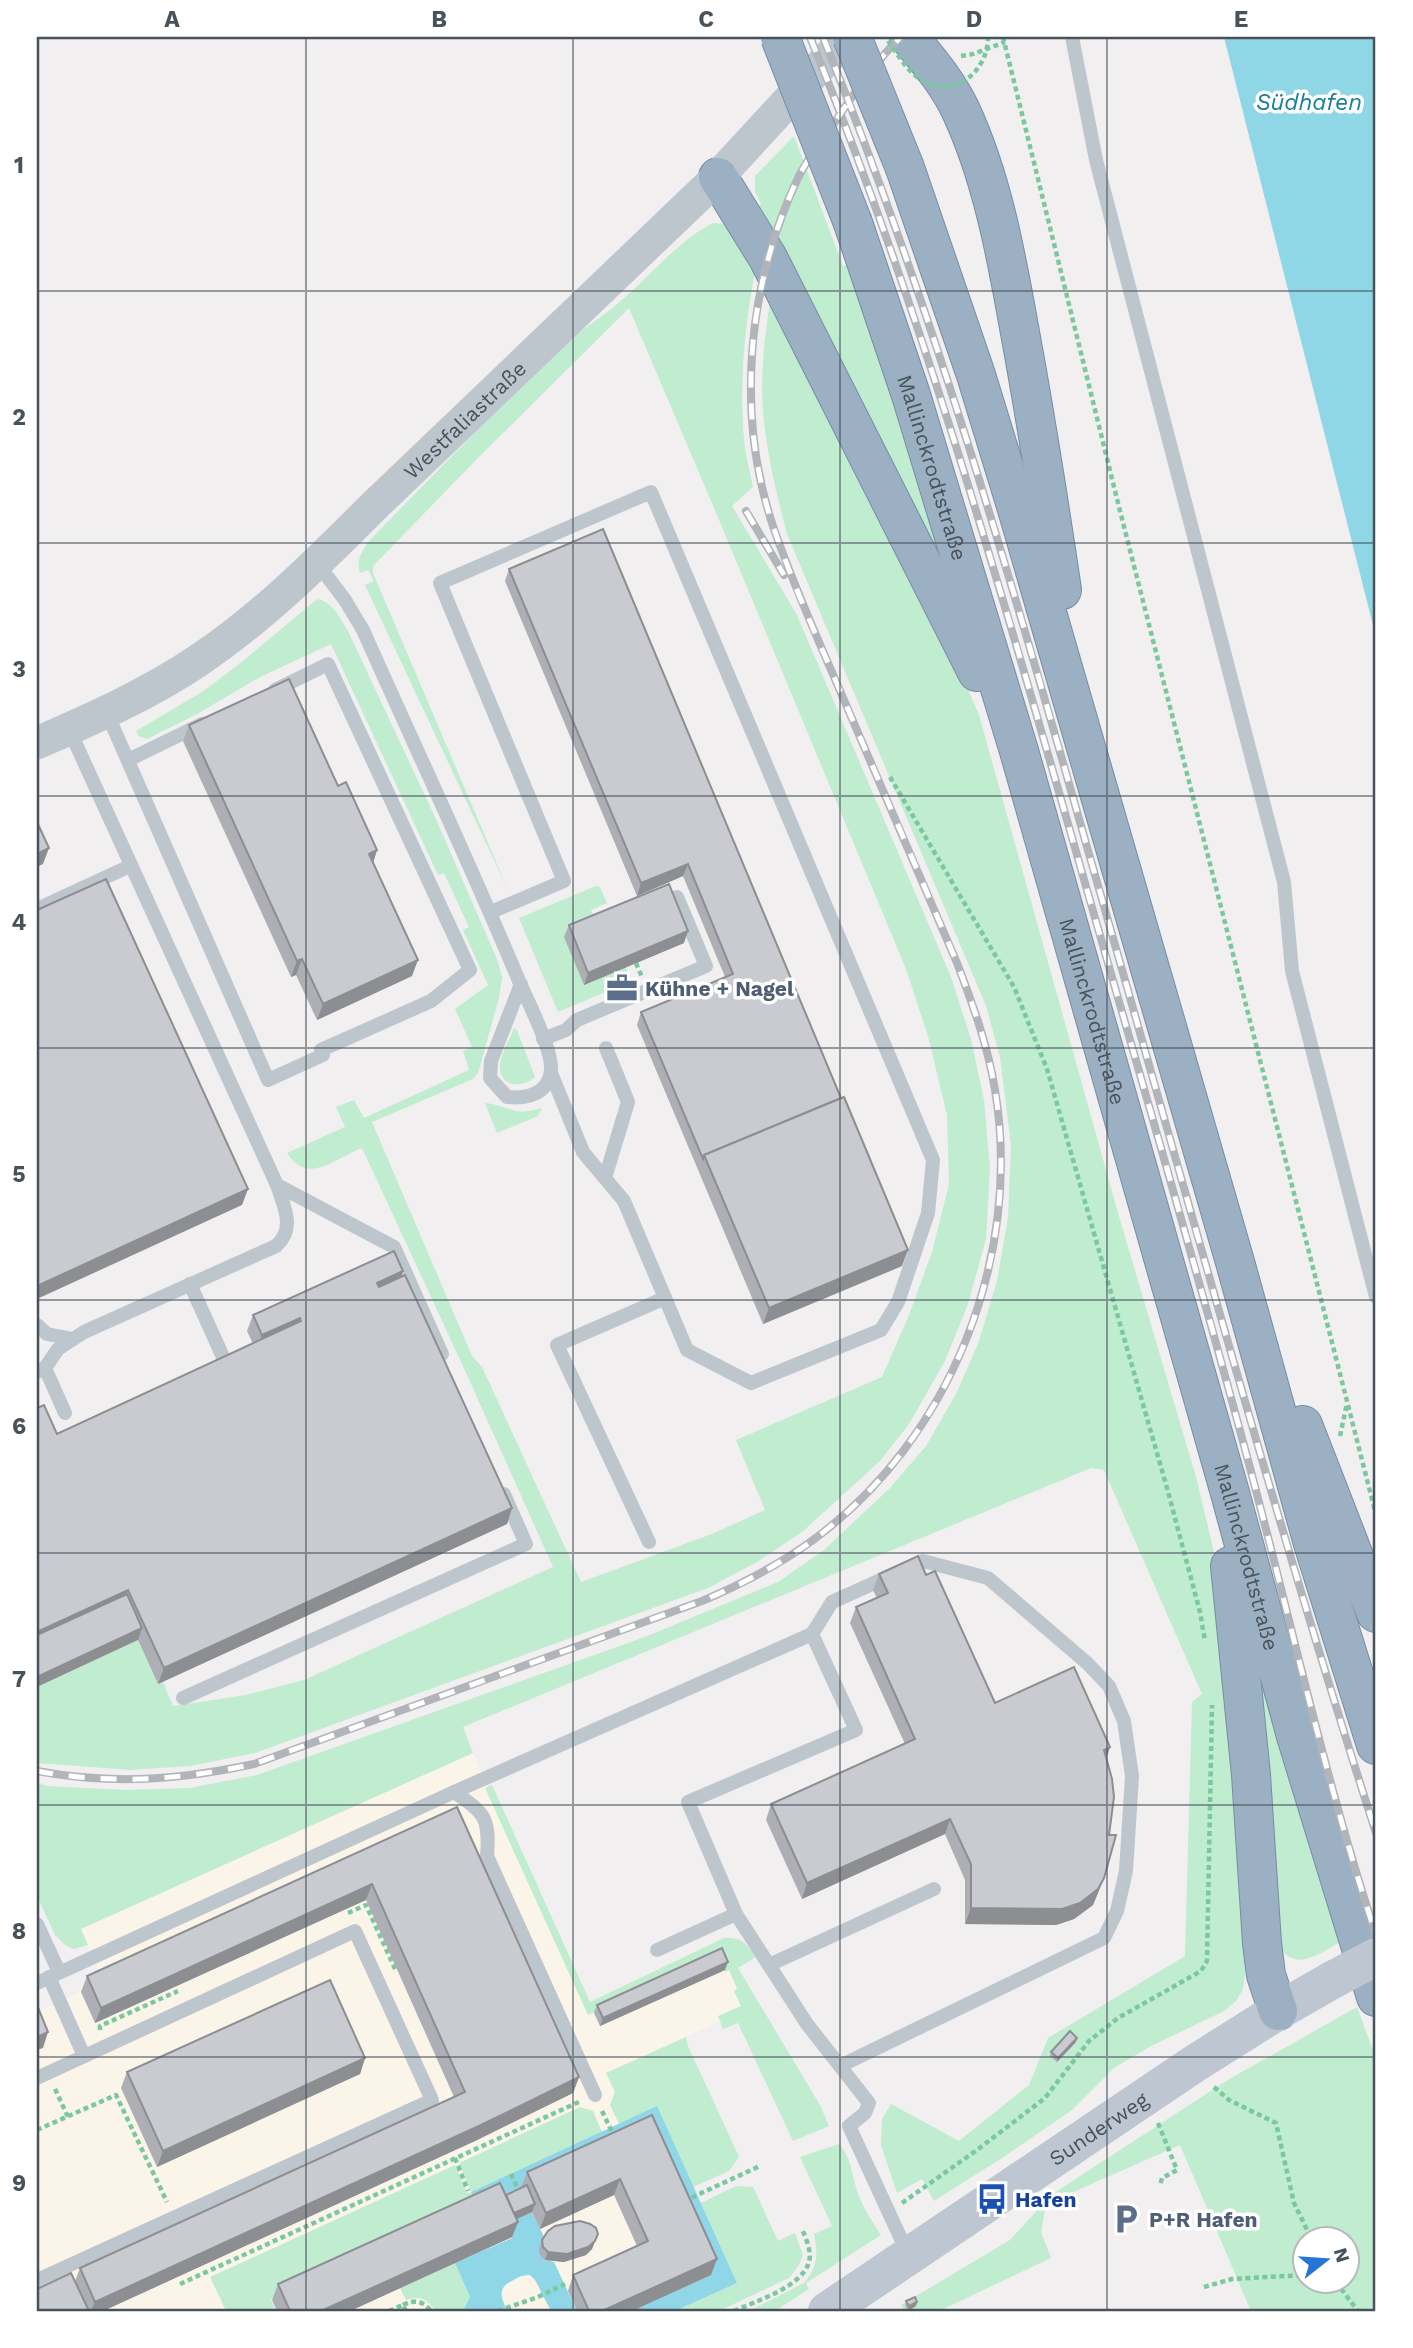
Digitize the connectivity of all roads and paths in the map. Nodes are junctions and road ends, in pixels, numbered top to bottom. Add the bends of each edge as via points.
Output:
1 (780, 37) edge
2 (850, 37) edge
3 (885, 37) edge
4 (909, 37) edge
5 (988, 37) edge
6 (1072, 37) edge
7 (1004, 39) edge
8 (981, 51) dead end
9 (718, 177) junction
10 (317, 563) junction
11 (265, 694) edge
12 (106, 711) junction
13 (215, 718) edge
14 (69, 729) junction
15 (1083, 737) junction
16 (37, 743) edge
17 (1019, 751) junction
18 (128, 760) junction
19 (890, 777) dead end
20 (130, 866) junction
21 (677, 897) edge
22 (37, 909) edge
23 (491, 912) junction
24 (521, 984) junction
25 (543, 1039) junction
26 (606, 1048) dead end
27 (551, 1073) junction
28 (605, 1178) junction
29 (277, 1185) junction
30 (1235, 1262) junction
31 (190, 1284) junction
32 (1376, 1297) edge
33 (665, 1298) junction
34 (37, 1325) edge
35 (73, 1339) junction
36 (228, 1368) edge
37 (41, 1370) edge
38 (449, 1371) edge
39 (65, 1413) dead end
40 (498, 1482) edge
41 (1230, 1493) junction
42 (1376, 1515) edge
43 (649, 1542) dead end
44 (1376, 1611) edge
45 (812, 1634) junction
46 (1206, 1648) dead end
47 (183, 1698) dead end
48 (1212, 1699) dead end
49 (1376, 1745) edge
50 (454, 1792) junction
51 (934, 1889) dead end
52 (736, 1914) junction
53 (340, 1916) edge
54 (37, 1923) edge
55 (657, 1950) dead end
56 (1376, 1957) edge
57 (769, 1965) junction
58 (48, 1977) edge
59 (400, 1980) dead end
60 (189, 1985) edge
61 (1376, 1997) edge
62 (1278, 2011) junction
63 (91, 2054) junction
64 (840, 2066) junction
65 (37, 2078) edge
66 (1206, 2081) dead end
67 (595, 2095) joint
68 (610, 2128) dead end
69 (37, 2130) edge
70 (1161, 2130) dead end
71 (618, 2144) edge
72 (454, 2158) junction
73 (760, 2166) dead end
74 (511, 2174) dead end
75 (1160, 2186) dead end
76 (468, 2190) dead end
77 (520, 2195) edge
78 (679, 2204) edge
79 (889, 2213) junction
80 (174, 2217) junction
81 (1306, 2226) edge
82 (802, 2229) dead end
83 (909, 2255) junction
84 (1290, 2276) edge
85 (37, 2280) edge
86 (180, 2284) edge
87 (565, 2284) dead end
88 (1204, 2287) dead end
89 (1347, 2296) edge
90 (403, 2305) junction
91 (388, 2311) edge
92 (406, 2311) edge
93 (431, 2311) edge
94 (498, 2311) edge
95 (734, 2311) edge
96 (827, 2311) edge
97 (1358, 2311) edge

1 - 17 highway, Mallinckrodtstraße, bridge via 853,223 911,395
2 - 9 street, Westfaliastraße
2 - 15 highway, bridge via 905,169 984,402
3 - 5 path, bridge via 915,75 930,84 950,86 980,68
4 - 15 highway via 960,110 981,160 998,224 1030,385
6 - 32 lane via 1096,160 1284,882 1292,971
7 - 8 path
7 - 42 path
9 - 10 street, Westfaliastraße
9 - 17 highway via 768,258
10 - 12 street, Westfaliastraße via 199,660
10 - 23 lane via 363,630
11 - 18 lane via 328,664 470,970 431,1001 321,1050 323,1055 268,1080
12 - 14 street, Westfaliastraße
12 - 18 lane
13 - 18 lane
14 - 16 street, Westfaliastraße
14 - 20 lane
15 - 30 highway
17 - 41 highway, Mallinckrodtstraße
19 - 46 path via 1014,987 1047,1069 1167,1488
20 - 22 lane
20 - 29 lane
21 - 25 lane via 706,966
23 - 24 lane
23 - 33 lane via 564,881 440,583 651,492 933,1160 928,1213 898,1302 881,1329 751,1383 687,1350
24 - 25 lane
24 - 27 lane via 491,1061 490,1078 507,1097 522,1099 546,1086
25 - 27 lane
26 - 28 lane via 628,1102
27 - 28 lane via 583,1152
28 - 33 lane via 624,1201
29 - 31 lane via 288,1220 285,1238
29 - 38 lane via 394,1247
30 - 44 highway
30 - 49 highway via 1312,1540
31 - 35 lane
31 - 36 lane
33 - 43 lane via 557,1345
34 - 35 lane via 47,1334
35 - 37 lane
37 - 39 lane
40 - 47 lane via 526,1544
41 - 61 highway, Mallinckrodtstraße via 1296,1737
41 - 62 highway via 1231,1580 1262,1943
45 - 50 lane
45 - 52 lane via 856,1730 688,1802
45 - 64 lane via 832,1602 923,1561 988,1578 1109,1686 1124,1720 1132,1776 1126,1871 1104,1938
48 - 79 path via 1207,1961 1201,1971 1118,2018 1089,2041 1045,2098
50 - 58 lane
50 - 67 lane via 478,1809 489,1829 487,1856
51 - 57 lane
52 - 55 lane
52 - 57 lane
53 - 59 path via 366,1905
54 - 58 lane
56 - 62 main road, Sunderweg, bridge
57 - 64 lane
58 - 63 lane
60 - 63 path via 100,2026
62 - 83 main road, Sunderweg
63 - 65 lane
63 - 80 lane via 355,1931 432,2100
64 - 79 lane via 869,2103 865,2113 849,2126
66 - 81 path via 1228,2100 1276,2123 1294,2203
67 - 72 path
68 - 71 path
69 - 80 path via 116,2095
70 - 75 path via 1177,2170 1162,2178
72 - 76 path
72 - 86 path
73 - 78 path
74 - 77 path
79 - 83 lane
80 - 85 lane
82 - 95 path via 809,2250 805,2271 792,2283
83 - 96 main road, Sunderweg
84 - 88 path
87 - 94 path
89 - 97 path
90 - 91 path
90 - 92 path
90 - 93 path via 419,2301

